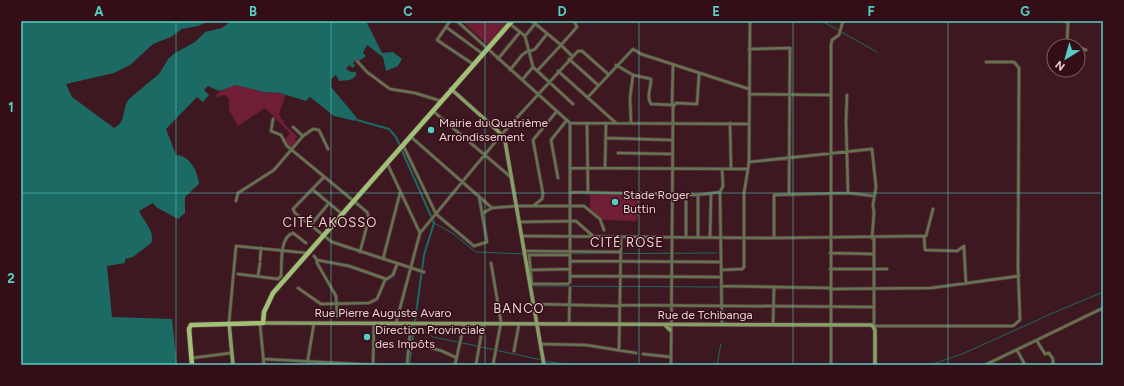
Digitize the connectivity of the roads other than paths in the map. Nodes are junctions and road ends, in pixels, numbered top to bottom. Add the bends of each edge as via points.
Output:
1 (450, 21) edge
2 (457, 21) edge
3 (532, 21) edge
4 (574, 21) edge
5 (750, 21) edge
6 (843, 21) edge
7 (1065, 21) edge
8 (511, 22) edge
9 (536, 24) junction
10 (446, 27) junction
11 (520, 32) junction
12 (548, 34) junction
13 (524, 36) junction
14 (1067, 38) edge
15 (561, 45) junction
16 (749, 49) junction
17 (488, 50) junction
18 (529, 51) junction
19 (483, 55) junction
20 (572, 56) junction
21 (498, 59) junction
22 (569, 59) junction
23 (357, 62) dead end
24 (986, 62) dead end
25 (474, 65) junction
26 (616, 65) junction
27 (672, 65) junction
28 (533, 67) junction
29 (510, 70) junction
30 (537, 71) junction
31 (558, 71) junction
32 (608, 74) junction
33 (633, 75) junction
34 (699, 75) junction
35 (522, 80) junction
36 (549, 82) junction
37 (598, 86) junction
38 (451, 89) junction
39 (749, 89) junction
40 (538, 94) junction
41 (749, 94) junction
42 (790, 94) junction
43 (831, 95) junction
44 (847, 95) dead end
45 (588, 97) junction
46 (441, 101) junction
47 (573, 104) dead end
48 (673, 105) junction
49 (432, 111) junction
50 (557, 111) junction
51 (273, 119) dead end
52 (567, 120) junction
53 (570, 122) junction
54 (672, 122) junction
55 (587, 123) junction
56 (606, 123) junction
57 (616, 123) junction
58 (631, 123) junction
59 (730, 123) junction
60 (749, 124) junction
61 (293, 127) dead end
62 (501, 135) junction
63 (303, 136) junction
64 (410, 136) junction
65 (606, 138) junction
66 (672, 140) junction
67 (401, 146) junction
68 (293, 150) junction
69 (328, 150) dead end
70 (846, 152) junction
71 (618, 154) dead end
72 (672, 154) junction
73 (830, 154) junction
74 (484, 156) junction
75 (790, 159) junction
76 (749, 162) junction
77 (387, 163) junction
78 (570, 168) junction
79 (605, 168) junction
80 (587, 169) junction
81 (672, 169) junction
82 (722, 169) junction
83 (731, 169) junction
84 (748, 169) junction
85 (324, 177) junction
86 (512, 178) junction
87 (558, 178) dead end
88 (463, 181) junction
89 (312, 189) junction
90 (570, 192) junction
91 (720, 192) junction
92 (400, 193) junction
93 (588, 193) junction
94 (672, 194) junction
95 (711, 194) junction
96 (789, 194) junction
97 (830, 194) junction
98 (848, 194) junction
99 (686, 195) junction
100 (698, 195) junction
101 (480, 196) junction
102 (874, 196) junction
103 (236, 201) dead end
104 (354, 201) junction
105 (329, 203) junction
106 (517, 206) junction
107 (533, 206) junction
108 (570, 206) junction
109 (492, 208) junction
110 (933, 209) dead end
111 (483, 213) junction
112 (342, 214) junction
113 (435, 215) junction
114 (570, 221) junction
115 (519, 222) junction
116 (310, 226) junction
117 (604, 230) dead end
118 (420, 233) junction
119 (323, 236) junction
120 (522, 236) junction
121 (570, 236) junction
122 (593, 236) junction
123 (672, 236) junction
124 (686, 236) junction
125 (924, 236) junction
126 (621, 237) junction
127 (698, 237) junction
128 (710, 237) junction
129 (720, 237) junction
130 (744, 238) junction
131 (774, 238) junction
132 (830, 238) junction
133 (873, 238) junction
134 (306, 242) dead end
135 (261, 248) junction
136 (283, 250) junction
137 (360, 252) junction
138 (525, 252) junction
139 (308, 253) junction
140 (570, 253) junction
141 (620, 253) junction
142 (830, 253) junction
143 (873, 254) junction
144 (314, 256) dead end
145 (383, 259) junction
146 (317, 260) junction
147 (570, 261) junction
148 (620, 262) junction
149 (672, 262) junction
150 (721, 262) junction
151 (397, 264) junction
152 (492, 264) dead end
153 (410, 268) junction
154 (570, 269) junction
155 (830, 269) junction
156 (873, 269) junction
157 (887, 269) dead end
158 (529, 270) junction
159 (721, 270) junction
160 (424, 272) dead end
161 (238, 274) dead end
162 (258, 276) junction
163 (570, 276) junction
164 (620, 276) junction
165 (672, 276) junction
166 (1019, 276) junction
167 (721, 277) junction
168 (386, 279) junction
169 (966, 284) junction
170 (721, 286) junction
171 (298, 288) dead end
172 (570, 288) dead end
173 (774, 288) junction
174 (830, 288) junction
175 (873, 289) junction
176 (337, 304) junction
177 (534, 304) junction
178 (570, 306) junction
179 (620, 306) junction
180 (671, 306) junction
181 (721, 306) junction
182 (774, 306) junction
183 (830, 306) junction
184 (874, 307) junction
185 (1103, 308) edge
186 (264, 312) junction
187 (337, 316) dead end
188 (229, 323) junction
189 (259, 323) junction
190 (314, 323) junction
191 (374, 323) junction
192 (396, 324) junction
193 (413, 324) junction
194 (464, 324) junction
195 (484, 324) junction
196 (501, 324) junction
197 (519, 324) junction
198 (537, 324) junction
199 (570, 324) junction
200 (619, 325) junction
201 (665, 325) junction
202 (670, 325) junction
203 (722, 325) junction
204 (830, 325) junction
205 (773, 326) junction
206 (874, 326) junction
207 (670, 330) junction
208 (1037, 341) junction
209 (414, 343) dead end
210 (540, 344) junction
211 (619, 350) junction
212 (1017, 350) junction
213 (514, 351) dead end
214 (231, 353) junction
215 (636, 353) dead end
216 (643, 354) dead end
217 (671, 357) junction
218 (192, 358) junction
219 (457, 358) junction
220 (263, 359) junction
221 (543, 361) edge
222 (307, 363) edge
223 (365, 364) edge
224 (192, 365) edge
225 (233, 365) edge
226 (264, 365) edge
227 (373, 365) edge
228 (376, 365) edge
229 (407, 365) edge
230 (455, 365) edge
231 (476, 365) edge
232 (493, 365) edge
233 (671, 365) edge
234 (831, 365) edge
235 (875, 365) edge
236 (986, 365) edge
237 (1024, 365) edge
238 (1053, 365) edge

1 - 10 street
2 - 17 street
3 - 9 street
4 - 15 street via 577,27
5 - 16 street
6 - 43 street via 838,37 831,43
7 - 14 street via 1068,23
8 - 11 street
8 - 17 main road
9 - 12 street
9 - 13 street
10 - 19 street
10 - 25 street via 437,40
11 - 13 street
11 - 21 street
12 - 15 street
12 - 18 street via 535,49
13 - 18 street
15 - 20 street
15 - 30 street
16 - 39 street
16 - 42 street via 790,48
17 - 19 main road
17 - 21 street
18 - 28 street
18 - 29 street via 522,55
19 - 25 main road
20 - 22 street
20 - 32 street via 582,51
21 - 29 street
22 - 31 street
22 - 37 street
23 - 46 street via 390,89 415,92
24 - 166 street via 1014,62 1019,68
25 - 38 main road
26 - 27 street via 634,49
26 - 32 street
26 - 33 street
27 - 34 street
27 - 48 street
28 - 30 street
28 - 35 street
29 - 35 street
30 - 36 street
31 - 36 street
31 - 45 street
32 - 37 street
33 - 48 street via 651,79 651,104
33 - 58 street via 630,98
34 - 39 street
34 - 48 street via 697,104
35 - 40 street
36 - 40 street
36 - 47 street
37 - 45 street
38 - 46 main road
38 - 62 street
39 - 41 street
40 - 50 street
40 - 62 street
41 - 42 street
41 - 60 street
42 - 43 street
42 - 75 street
43 - 73 street
44 - 70 street
45 - 57 street
46 - 49 main road
48 - 54 street
49 - 64 main road
49 - 74 street
50 - 52 street
50 - 107 street via 533,140 543,194 542,199
51 - 68 street via 271,131 281,135 287,146
52 - 53 street
52 - 87 street via 551,140
53 - 55 street
53 - 78 street
54 - 58 street
54 - 59 street
54 - 66 street
55 - 56 street
55 - 80 street
56 - 57 street
56 - 65 street
57 - 58 street
59 - 60 street
59 - 83 street
60 - 76 street
61 - 63 street
62 - 74 street
62 - 86 street via 505,141
63 - 68 street
63 - 69 street via 313,129 319,130
64 - 67 main road
64 - 88 street
65 - 66 street
65 - 79 street
66 - 72 street
67 - 77 main road
67 - 113 street
68 - 85 street
68 - 103 street via 274,170 238,193
70 - 73 street
70 - 98 street
70 - 102 street via 872,150 876,188
71 - 72 street
72 - 81 street
73 - 75 street
73 - 97 street
74 - 86 street
74 - 88 street
75 - 76 street
75 - 96 street
76 - 84 street
77 - 92 street
77 - 104 main road
78 - 80 street
78 - 90 street
79 - 80 street
79 - 81 street
80 - 93 street
81 - 82 street
81 - 94 street
82 - 83 street
82 - 91 street via 723,186
83 - 84 street
84 - 130 street via 744,194
85 - 89 street
85 - 104 street
86 - 106 street
88 - 101 street
88 - 113 street
89 - 105 street
89 - 116 street via 293,209 294,213
90 - 93 street
90 - 108 street
91 - 95 street
91 - 129 street
92 - 118 street
92 - 145 street
93 - 94 street
94 - 99 street
94 - 123 street
95 - 100 street
95 - 128 street
96 - 97 street
96 - 131 street via 774,195
97 - 98 street
97 - 132 street
98 - 102 street
99 - 100 street
99 - 124 street
100 - 127 street
101 - 109 street
101 - 111 street
102 - 133 street
104 - 112 main road
104 - 137 street via 369,216
105 - 112 street
105 - 116 street
106 - 107 street
106 - 109 street
106 - 115 street
107 - 108 street
108 - 114 street
108 - 117 street via 588,208 602,221
109 - 111 street
110 - 125 street
111 - 113 street via 487,242 474,246
112 - 119 main road
113 - 118 street
114 - 115 street
114 - 121 street
114 - 122 street via 578,221
115 - 120 street
116 - 119 street
118 - 153 street
119 - 137 street
119 - 139 main road
120 - 121 street
120 - 138 street
121 - 122 street
121 - 140 street
122 - 126 street
123 - 124 street
123 - 126 street
123 - 149 street
124 - 127 street
125 - 133 street
125 - 169 street via 923,247 927,251 957,250 964,246
126 - 141 street
127 - 128 street
128 - 129 street
129 - 130 street
129 - 150 street
130 - 131 street
130 - 159 street via 743,269
131 - 132 street
132 - 133 street
132 - 142 street
133 - 143 street
134 - 136 street via 292,233 285,241
135 - 136 street
135 - 162 street
135 - 188 street via 236,246
136 - 139 street
136 - 162 street via 280,277
137 - 145 street
138 - 140 street
138 - 158 street
139 - 186 main road via 274,293
140 - 141 street
140 - 147 street
140 - 158 street via 530,255
141 - 148 street
142 - 143 street
142 - 155 street
143 - 156 street
144 - 146 street
145 - 151 street
146 - 168 street via 349,266
146 - 176 street via 336,296
147 - 148 street
147 - 154 street
148 - 149 street
148 - 164 street
149 - 150 street
149 - 165 street
150 - 159 street
151 - 153 street
151 - 168 street via 393,275
152 - 196 street
153 - 160 street
153 - 192 street
154 - 158 street
154 - 163 street
155 - 156 street
155 - 174 street
156 - 157 street
156 - 175 street
158 - 163 street via 534,285 568,284
158 - 177 street
159 - 167 street
161 - 162 street
163 - 164 street
164 - 165 street
164 - 179 street
165 - 167 street
165 - 180 street
166 - 169 street
166 - 206 street via 1020,320 1013,326
167 - 170 street
168 - 176 street via 377,299 372,302
169 - 175 street via 931,288
170 - 173 street
170 - 181 street
171 - 176 street via 318,302
172 - 178 street
173 - 174 street
173 - 182 street
174 - 175 street
174 - 183 street
175 - 184 street
176 - 187 street
177 - 178 street
177 - 198 street
178 - 179 street
178 - 199 street
179 - 180 street
179 - 200 street
180 - 181 street
180 - 202 street
181 - 182 street
181 - 203 street
182 - 183 street
182 - 205 street
183 - 184 street
183 - 204 street
184 - 206 street
185 - 208 street
186 - 189 main road
186 - 189 main road
188 - 189 main road, Rue Pierre Auguste Avaro
188 - 214 street
188 - 218 main road, Rue Pierre Auguste Avaro via 193,324 189,328
189 - 190 street, Rue Pierre Auguste Avaro
189 - 220 street
190 - 191 street, Rue Pierre Auguste Avaro
190 - 222 street
191 - 192 street, Rue Pierre Auguste Avaro
191 - 227 street
192 - 193 street, Rue Pierre Auguste Avaro
193 - 194 street, Rue Pierre Auguste Avaro
193 - 229 street
194 - 195 street, Rue Pierre Auguste Avaro
194 - 219 street
195 - 196 street, Rue Pierre Auguste Avaro
195 - 231 street
196 - 197 street, Rue Pierre Auguste Avaro
196 - 232 street
197 - 198 street, Rue Pierre Auguste Avaro
197 - 213 street
198 - 199 street, Rue de Tchibanga
198 - 210 street
199 - 200 street, Rue de Tchibanga
200 - 201 street, Rue de Tchibanga
200 - 211 street
201 - 202 street, Rue de Tchibanga
201 - 207 street
202 - 203 street, Rue de Tchibanga
202 - 207 street
203 - 205 street, Rue de Tchibanga
204 - 205 street, Rue de Tchibanga
204 - 206 street, Rue de Tchibanga
204 - 234 street
206 - 235 street
207 - 217 street
208 - 212 street
208 - 238 street via 1045,354 1049,353 1053,359
209 - 219 street
210 - 211 street via 586,345
210 - 221 street
211 - 215 street
212 - 236 street
212 - 237 street
214 - 218 street
214 - 225 street
216 - 217 street
217 - 233 street
218 - 224 main road
219 - 230 street
220 - 222 street
220 - 226 street
222 - 223 street
223 - 227 street
227 - 228 street

